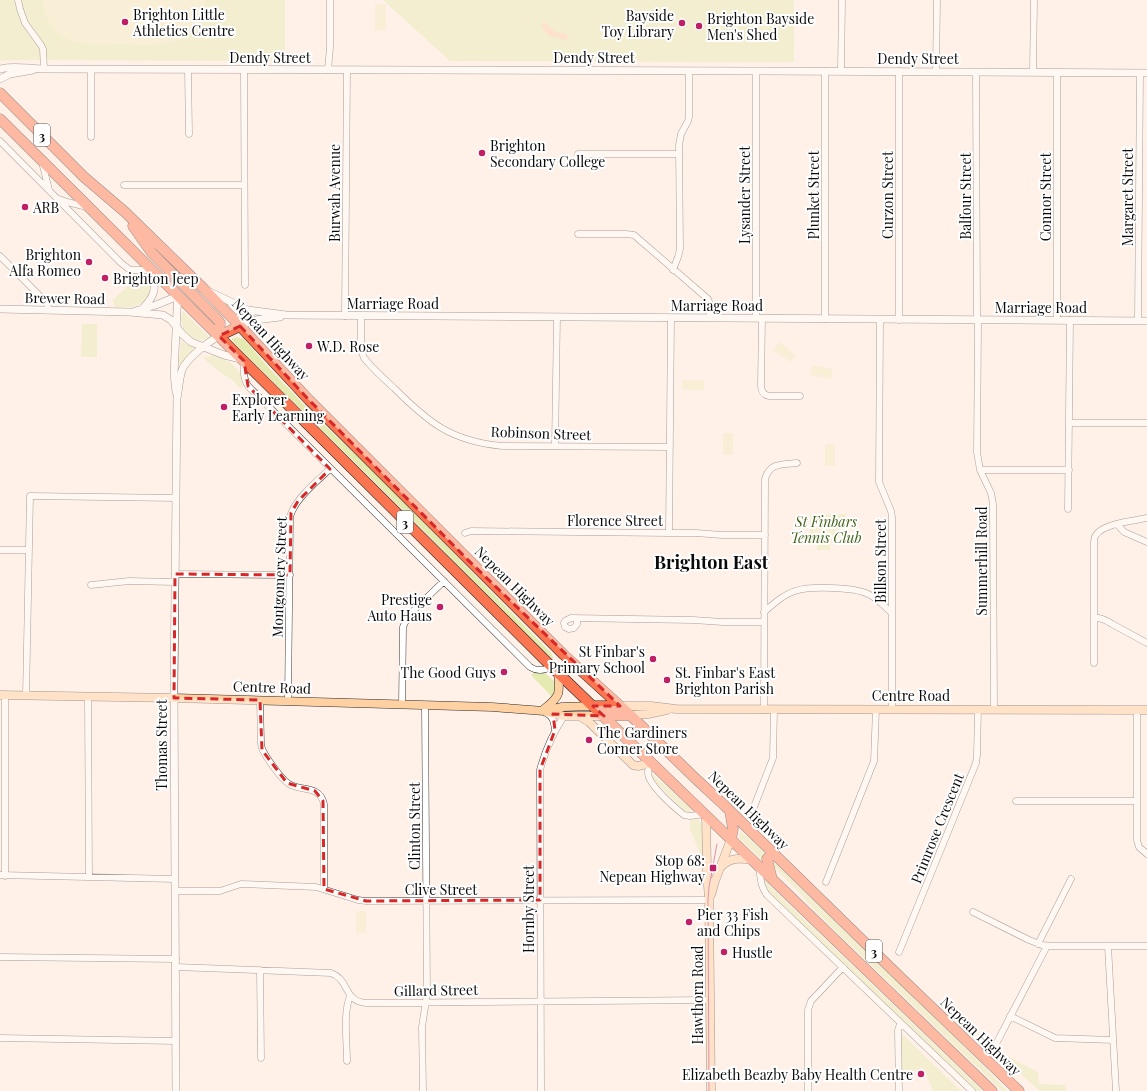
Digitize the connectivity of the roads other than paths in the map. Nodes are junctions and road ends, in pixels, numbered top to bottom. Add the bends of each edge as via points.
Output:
1 (18, 0) edge
2 (330, 0) edge
3 (842, 0) edge
4 (937, 0) edge
5 (1034, 0) edge
6 (0, 69) edge
7 (43, 69) junction
8 (91, 69) junction
9 (188, 70) junction
10 (244, 70) junction
11 (330, 70) junction
12 (347, 70) junction
13 (689, 71) junction
14 (756, 71) junction
15 (825, 71) junction
16 (841, 71) junction
17 (899, 71) junction
18 (936, 71) junction
19 (976, 72) junction
20 (1033, 72) junction
21 (1057, 73) junction
22 (1143, 73) edge
23 (0, 79) edge
24 (0, 93) edge
25 (17, 111) junction
26 (0, 119) edge
27 (10, 129) junction
28 (189, 134) dead end
29 (91, 137) dead end
30 (0, 141) edge
31 (578, 154) dead end
32 (679, 154) junction
33 (41, 160) junction
34 (124, 185) dead end
35 (244, 186) junction
36 (53, 195) junction
37 (90, 208) junction
38 (126, 214) junction
39 (578, 234) dead end
40 (0, 256) edge
41 (161, 263) junction
42 (673, 270) junction
43 (153, 271) junction
44 (245, 286) dead end
45 (204, 288) junction
46 (191, 292) junction
47 (178, 296) junction
48 (0, 309) edge
49 (141, 309) junction
50 (45, 310) junction
51 (129, 312) junction
52 (258, 312) junction
53 (286, 315) junction
54 (345, 316) junction
55 (361, 316) junction
56 (557, 317) junction
57 (672, 318) junction
58 (710, 318) junction
59 (759, 319) junction
60 (825, 319) junction
61 (880, 319) junction
62 (899, 320) junction
63 (977, 320) junction
64 (1057, 320) junction
65 (1070, 320) junction
66 (1138, 321) junction
67 (1147, 321) edge
68 (238, 323) junction
69 (176, 326) junction
70 (219, 336) junction
71 (203, 347) junction
72 (243, 360) junction
73 (800, 396) dead end
74 (177, 398) junction
75 (1069, 423) junction
76 (1147, 423) edge
77 (555, 446) junction
78 (670, 447) junction
79 (796, 464) dead end
80 (330, 469) junction
81 (980, 470) junction
82 (1069, 470) junction
83 (176, 498) junction
84 (1068, 509) dead end
85 (1147, 518) edge
86 (1126, 522) junction
87 (1117, 524) junction
88 (465, 532) dead end
89 (669, 533) junction
90 (764, 535) junction
91 (1136, 536) junction
92 (1147, 542) edge
93 (0, 550) edge
94 (28, 550) junction
95 (290, 575) junction
96 (175, 578) junction
97 (444, 581) junction
98 (91, 585) dead end
99 (764, 612) junction
100 (892, 613) junction
101 (577, 619) dead end
102 (1094, 619) junction
103 (764, 622) junction
104 (1147, 643) edge
105 (564, 655) junction
106 (1094, 663) dead end
107 (555, 670) junction
108 (2, 695) edge
109 (26, 696) junction
110 (88, 697) junction
111 (174, 698) junction
112 (260, 700) junction
113 (288, 701) junction
114 (402, 704) junction
115 (426, 705) junction
116 (593, 706) junction
117 (620, 706) junction
118 (676, 709) junction
119 (764, 709) junction
120 (774, 709) junction
121 (876, 709) junction
122 (892, 709) junction
123 (978, 709) junction
124 (994, 709) junction
125 (1137, 710) junction
126 (1147, 710) edge
127 (542, 711) junction
128 (630, 715) junction
129 (564, 716) junction
130 (580, 716) junction
131 (604, 716) junction
132 (555, 730) junction
133 (652, 763) junction
134 (2, 789) edge
135 (1016, 801) dead end
136 (1136, 801) junction
137 (730, 811) junction
138 (752, 812) dead end
139 (706, 815) junction
140 (731, 839) junction
141 (775, 854) junction
142 (1147, 854) edge
143 (756, 862) junction
144 (719, 868) junction
145 (3, 876) edge
146 (89, 877) junction
147 (175, 878) junction
148 (772, 879) junction
149 (1071, 879) dead end
150 (826, 882) dead end
151 (324, 889) junction
152 (175, 891) junction
153 (540, 900) junction
154 (710, 900) junction
155 (426, 901) junction
156 (973, 912) dead end
157 (1038, 944) junction
158 (1046, 946) junction
159 (1108, 946) junction
160 (1147, 946) edge
161 (899, 952) dead end
162 (0, 957) edge
163 (176, 959) junction
164 (176, 967) junction
165 (843, 967) junction
166 (260, 970) junction
167 (350, 996) junction
168 (710, 1000) junction
169 (541, 1001) junction
170 (425, 1002) junction
171 (1010, 1016) junction
172 (900, 1024) junction
173 (0, 1038) edge
174 (1113, 1040) junction
175 (176, 1041) junction
176 (996, 1044) dead end
177 (261, 1058) dead end
178 (347, 1061) dead end
179 (176, 1091) edge
180 (423, 1091) edge
181 (541, 1091) edge
182 (711, 1091) edge
183 (808, 1091) edge
184 (899, 1091) edge
185 (972, 1091) edge
186 (992, 1091) edge
187 (1019, 1091) edge
188 (1116, 1091) edge

1 - 7 street via 25,23 41,45
2 - 11 street
3 - 16 street
4 - 18 street
5 - 20 street
6 - 7 street, Dendy Street
7 - 8 street, Dendy Street
7 - 23 street, Dendy Street via 10,74
8 - 9 street, Dendy Street
8 - 29 street
9 - 10 street, Dendy Street
9 - 28 street
10 - 11 street, Dendy Street
10 - 35 street
11 - 12 street, Dendy Street
12 - 13 street, Dendy Street
12 - 54 street, Burwah Avenue
13 - 14 street, Dendy Street
13 - 32 street via 689,117 681,134
14 - 15 street, Dendy Street
14 - 59 street, Lysander Street
15 - 16 street, Dendy Street
15 - 60 street, Plunket Street
16 - 17 street, Dendy Street
17 - 18 street, Dendy Street
17 - 62 street, Curzon Street
18 - 19 street, Dendy Street
19 - 20 street, Dendy Street
19 - 63 street, Balfour Street
20 - 21 street, Dendy Street
21 - 22 street, Dendy Street
21 - 64 street, Connor Street
22 - 66 street, Margaret Street
24 - 25 highway, Nepean Highway / 3
25 - 27 highway via 12,117
25 - 38 highway, Nepean Highway / 3
26 - 27 highway, 3
27 - 33 highway, 3
30 - 36 street
31 - 32 street
32 - 42 street via 680,249
33 - 36 street via 46,182
33 - 37 highway, 3
34 - 35 street
35 - 44 street
36 - 37 street
36 - 43 street via 127,268
37 - 43 highway, 3
38 - 41 highway via 147,247
38 - 45 highway, Nepean Highway / 3
39 - 42 street via 634,235
40 - 50 street via 41,297
41 - 43 highway
41 - 46 highway
42 - 58 street via 708,299
43 - 47 highway, 3
43 - 49 street via 154,293 151,300
45 - 46 highway
45 - 52 street, Marriage Road via 246,309
45 - 68 highway, Nepean Highway / 3
46 - 47 highway
46 - 70 highway via 219,321
47 - 49 street, Brewer Road
47 - 69 street, Thomas Street
47 - 70 highway, 3
48 - 50 street, Brewer Road
49 - 51 street, Brewer Road
50 - 51 street, Brewer Road
51 - 69 street, Brewer Road via 163,315
52 - 53 street, Marriage Road
52 - 68 street via 246,313
53 - 54 street, Marriage Road
53 - 68 street, Marriage Road
54 - 55 street, Marriage Road
55 - 56 street, Marriage Road
55 - 77 street, Robinson Street via 362,356 429,420 457,436 478,442 502,446
56 - 57 street, Marriage Road
56 - 77 street
57 - 58 street, Marriage Road
57 - 78 street
58 - 59 street, Marriage Road
59 - 60 street, Marriage Road
59 - 73 street, Lysander Street via 762,391 769,396
60 - 61 street, Marriage Road
61 - 62 street, Marriage Road
61 - 100 street, Billson Street via 879,482 892,514
62 - 63 street, Marriage Road
63 - 64 street, Marriage Road
63 - 81 street, Summerhill Road via 977,452
64 - 65 street, Marriage Road
65 - 66 street, Marriage Road
65 - 75 street
66 - 67 street, Marriage Road
68 - 70 highway
68 - 105 highway, Nepean Highway / 3 via 309,400
69 - 71 street, Brewer Road via 188,340
69 - 74 street, Thomas Street via 174,374
70 - 71 street, Thomas Street
70 - 72 highway, 3
71 - 72 street, Brewer Road
71 - 74 street, Thomas Street via 183,369
72 - 80 street via 244,377 248,386
72 - 107 highway, 3
74 - 83 street, Thomas Street
75 - 76 street
75 - 82 street
77 - 78 street, Robinson Street
78 - 89 street
79 - 90 street via 772,468 766,475
80 - 95 street, Montgomery Street via 298,501 291,513
80 - 97 street
81 - 82 street
81 - 124 street, Summerhill Road via 991,493 993,504
82 - 84 street
83 - 94 street via 30,496
83 - 96 street, Thomas Street
85 - 86 street
86 - 87 street
86 - 91 street
87 - 91 street via 1124,532
87 - 102 street via 1098,533 1094,539
88 - 89 street, Florence Street
89 - 90 street, Florence Street
90 - 99 street
91 - 92 street
93 - 94 street
94 - 109 street
95 - 96 street
95 - 113 street, Montgomery Street
96 - 98 street
96 - 111 street, Thomas Street
97 - 107 street via 530,667 541,671
97 - 114 street via 408,616 403,627
99 - 100 street via 788,594 800,590 847,588 868,594
99 - 103 street
100 - 122 street, Billson Street
101 - 103 street
102 - 104 street via 1102,618
102 - 106 street
103 - 119 street
105 - 107 highway
105 - 117 highway, Nepean Highway / 3
107 - 116 highway, 3
107 - 127 main road via 559,687 558,696
108 - 109 main road, Centre Road
108 - 134 street
109 - 110 main road, Centre Road
110 - 111 main road, Centre Road
110 - 146 street
111 - 112 main road, Centre Road
111 - 147 street, Thomas Street
112 - 113 main road, Centre Road
112 - 151 street via 262,750 287,783 315,791 323,801
113 - 114 main road, Centre Road
114 - 115 main road, Centre Road
115 - 127 main road, Centre Road
115 - 155 street, Clinton Street
116 - 117 highway, Centre Road
116 - 127 main road, Centre Road via 562,707
116 - 131 highway, 3
117 - 118 main road, Centre Road
117 - 128 highway, Nepean Highway / 3
118 - 119 main road, Centre Road
118 - 128 main road, Centre Road
119 - 120 main road, Centre Road
120 - 121 main road, Centre Road
120 - 138 street via 774,758
121 - 122 main road, Centre Road
121 - 150 street via 874,761
122 - 123 main road, Centre Road
123 - 124 main road, Centre Road
123 - 161 street, Primrose Crescent via 976,763
124 - 125 main road, Centre Road
125 - 126 main road, Centre Road
125 - 136 street
127 - 129 main road, Centre Road
127 - 132 street via 551,716
128 - 131 highway, Centre Road
128 - 137 highway, Nepean Highway / 3
129 - 130 main road, Centre Road
129 - 132 street, Hornby Street
130 - 131 main road, Centre Road
130 - 133 main road via 633,765
131 - 133 highway, 3
132 - 153 street, Hornby Street via 540,770
133 - 139 highway, 3
133 - 139 street via 648,770 650,781 684,815
134 - 145 street
135 - 136 street
136 - 142 street via 1137,840 1139,847
137 - 140 highway via 733,829
137 - 141 highway, Nepean Highway / 3
139 - 140 highway, 3
139 - 154 main road, Hawthorn Road
140 - 143 highway, 3
140 - 144 main road, Hawthorn Road
141 - 148 highway via 767,859
141 - 187 highway, Nepean Highway / 3
143 - 144 main road via 735,858
143 - 148 highway, 3
143 - 165 street via 765,893
144 - 154 main road, Hawthorn Road
145 - 146 street
146 - 147 street
147 - 152 street, Thomas Street
148 - 186 highway, 3
149 - 157 street
151 - 152 street, Clive Street via 316,886 241,884 220,891
151 - 155 street, Clive Street via 362,901
152 - 163 street, Thomas Street
153 - 154 street, Clive Street
153 - 155 street, Clive Street
153 - 169 street, Hornby Street
154 - 168 main road, Hawthorn Road
155 - 170 street, Clinton Street
156 - 157 street
157 - 158 street
158 - 159 street
158 - 171 street
159 - 160 street
159 - 174 street
162 - 163 street
163 - 164 street, Thomas Street
164 - 166 street
164 - 175 street, Thomas Street
165 - 172 street
165 - 183 street via 811,1001 808,1010
166 - 167 street via 335,974
166 - 177 street
167 - 170 street, Gillard Street via 366,1003
167 - 178 street via 346,1011
168 - 169 street, Gillard Street
168 - 182 main road, Hawthorn Road
169 - 170 street, Gillard Street
169 - 181 street, Hornby Street
170 - 180 street, Clinton Street via 422,1028
171 - 174 street via 1055,1038
171 - 176 street
172 - 184 street
172 - 185 street
173 - 175 street
174 - 188 street
175 - 179 street, Thomas Street

